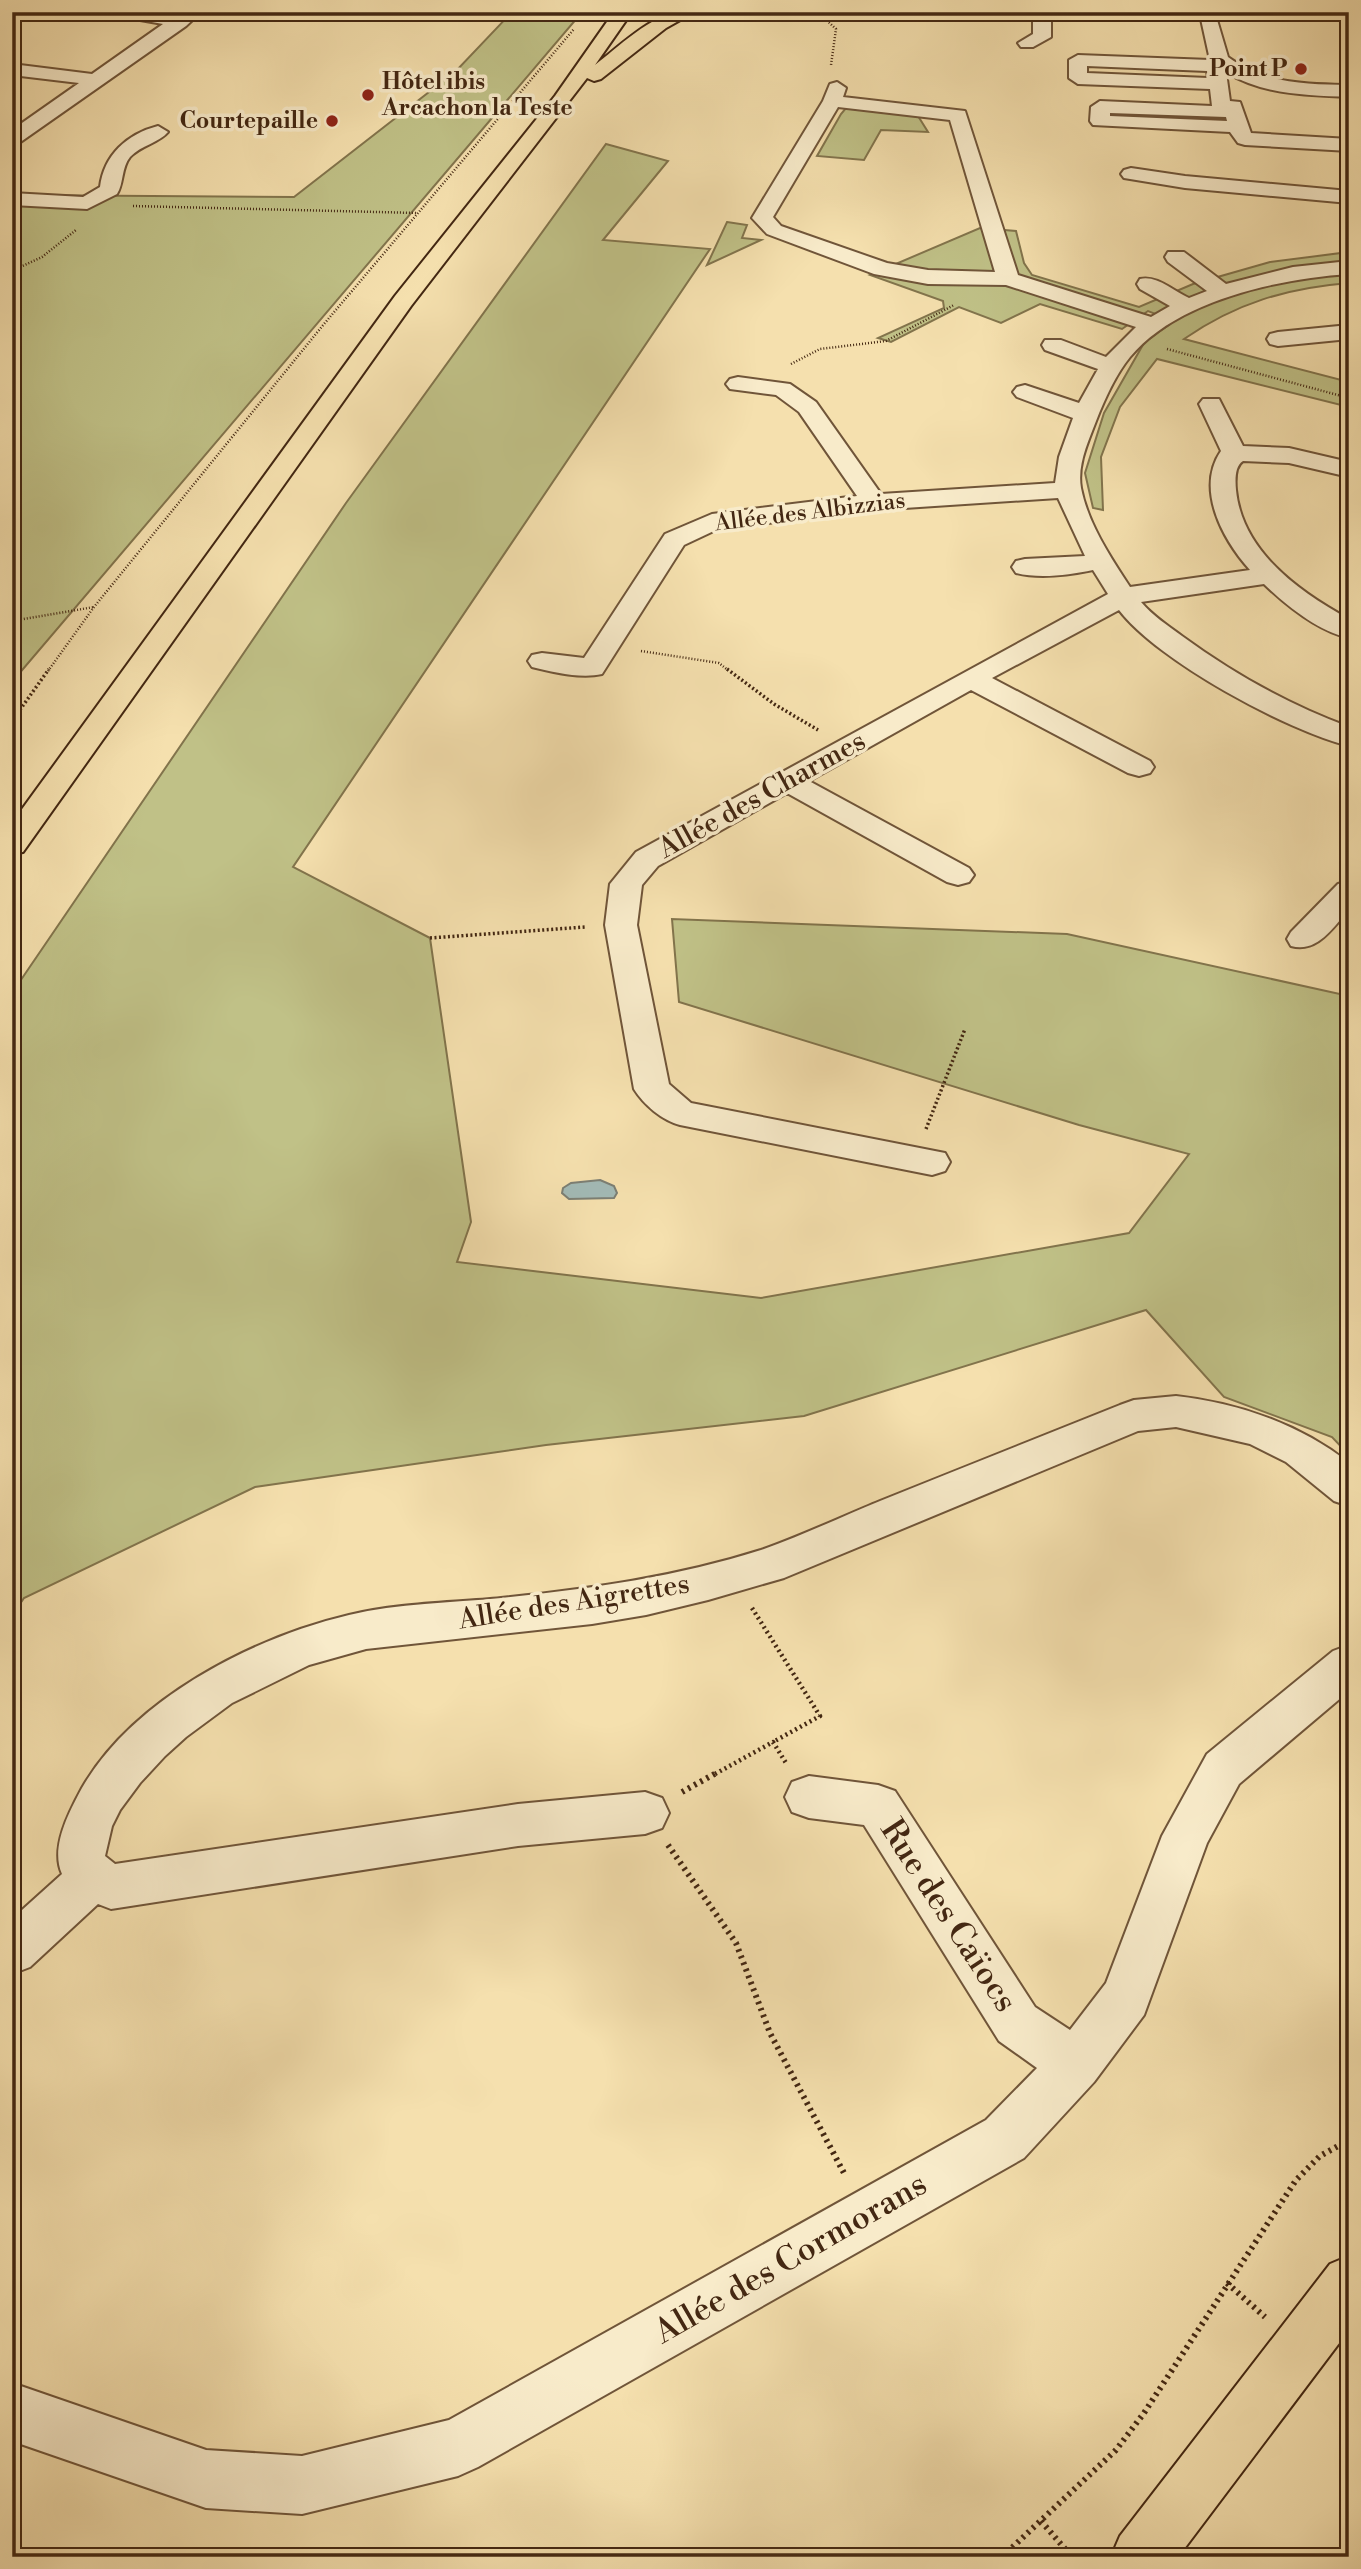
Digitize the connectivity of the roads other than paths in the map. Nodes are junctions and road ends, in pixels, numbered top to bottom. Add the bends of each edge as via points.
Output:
1 (123, 12) edge
2 (618, 12) edge
3 (1042, 12) edge
4 (1202, 12) edge
5 (1340, 12) edge
6 (686, 13) edge
7 (1349, 13) edge
8 (644, 14) edge
9 (186, 17) edge
10 (1027, 43) dead end
11 (12, 69) edge
12 (1221, 78) junction
13 (96, 80) junction
14 (1349, 92) edge
15 (562, 100) junction
16 (1238, 127) junction
17 (158, 132) dead end
18 (12, 139) edge
19 (1349, 145) edge
20 (1131, 174) dead end
21 (1349, 197) edge
22 (12, 199) edge
23 (1176, 257) dead end
24 (1252, 259) dead end
25 (1349, 267) edge
26 (1278, 277) junction
27 (1009, 279) junction
28 (1148, 284) dead end
29 (1224, 293) junction
30 (1190, 306) junction
31 (1144, 332) junction
32 (1349, 332) edge
33 (1278, 339) dead end
34 (1053, 345) dead end
35 (1113, 367) junction
36 (738, 384) road end
37 (1025, 392) dead end
38 (1211, 404) dead end
39 (1086, 414) junction
40 (1235, 455) junction
41 (1349, 470) edge
42 (1068, 489) junction
43 (874, 502) junction
44 (1102, 561) junction
45 (1025, 566) dead end
46 (1272, 575) junction
47 (1124, 596) junction
48 (1349, 630) edge
49 (541, 661) dead end
50 (971, 678) junction
51 (1349, 737) edge
52 (1139, 767) dead end
53 (787, 781) junction
54 (12, 845) edge
55 (958, 875) dead end
56 (1349, 891) edge
57 (1303, 939) dead end
58 (922, 1160) road end
59 (1349, 1489) edge
60 (1349, 1664) edge
61 (809, 1797) road end
62 (645, 1813) road end
63 (93, 1877) junction
64 (12, 1951) edge
65 (1076, 2064) junction
66 (1349, 2283) edge
67 (12, 2412) edge
68 (1140, 2557) edge

1 - 9 street
2 - 15 main road via 618,19
3 - 10 street via 1042,37
4 - 12 street via 1209,18
5 - 7 main road
6 - 8 main road
6 - 15 main road via 643,36
9 - 13 street
11 - 13 street
12 - 12 street via 1086,85 1086,94
12 - 12 street via 1077,60 1078,78
12 - 14 street via 1271,87
12 - 16 street via 1236,80 1231,90
12 - 16 street via 1222,112 1100,107 1100,121
13 - 18 street
15 - 54 main road via 403,300
16 - 19 street via 1245,139
17 - 22 street via 115,162 110,190 97,204
20 - 21 street via 1169,182
23 - 29 street
24 - 26 street
25 - 26 street
26 - 29 street
27 - 27 street via 958,115 835,95 762,218 774,230 862,264 905,274
27 - 31 street
28 - 30 street
29 - 30 street
30 - 31 street
31 - 35 street via 1126,346
32 - 33 street
34 - 35 street
35 - 39 street
36 - 43 street via 782,389 808,407
37 - 39 street
38 - 40 street
39 - 42 street via 1071,455
40 - 41 street via 1263,452
40 - 46 street via 1224,464 1224,502 1256,561
42 - 43 street, Allée des Albizzias
42 - 44 street
43 - 49 street, Allée des Albizzias via 712,522 674,540 592,668
44 - 45 street
44 - 47 street
46 - 47 street
46 - 48 street
47 - 50 street, Allée des Charmes
47 - 51 street via 1139,616 1200,664 1314,725
50 - 52 street
50 - 53 street, Allée des Charmes
53 - 55 street
53 - 58 street, Allée des Charmes via 647,859 626,884 621,925 652,1089 681,1113
56 - 57 street
59 - 63 street, Allée des Aigrettes via 1300,1448 1270,1433 1174,1411 1134,1416 769,1565 646,1597 349,1633 246,1673 199,1700 159,1732 124,1766 94,1807 80,1862
60 - 65 street, Allée des Cormorans via 1223,1769 1186,1836 1125,1998
61 - 65 street, Rue des Caïocs via 878,1806 1017,2024
62 - 63 street via 518,1825 111,1886
63 - 64 street
65 - 67 street, Allée des Cormorans via 1005,2139 458,2447 302,2485 206,2479
66 - 68 main road

